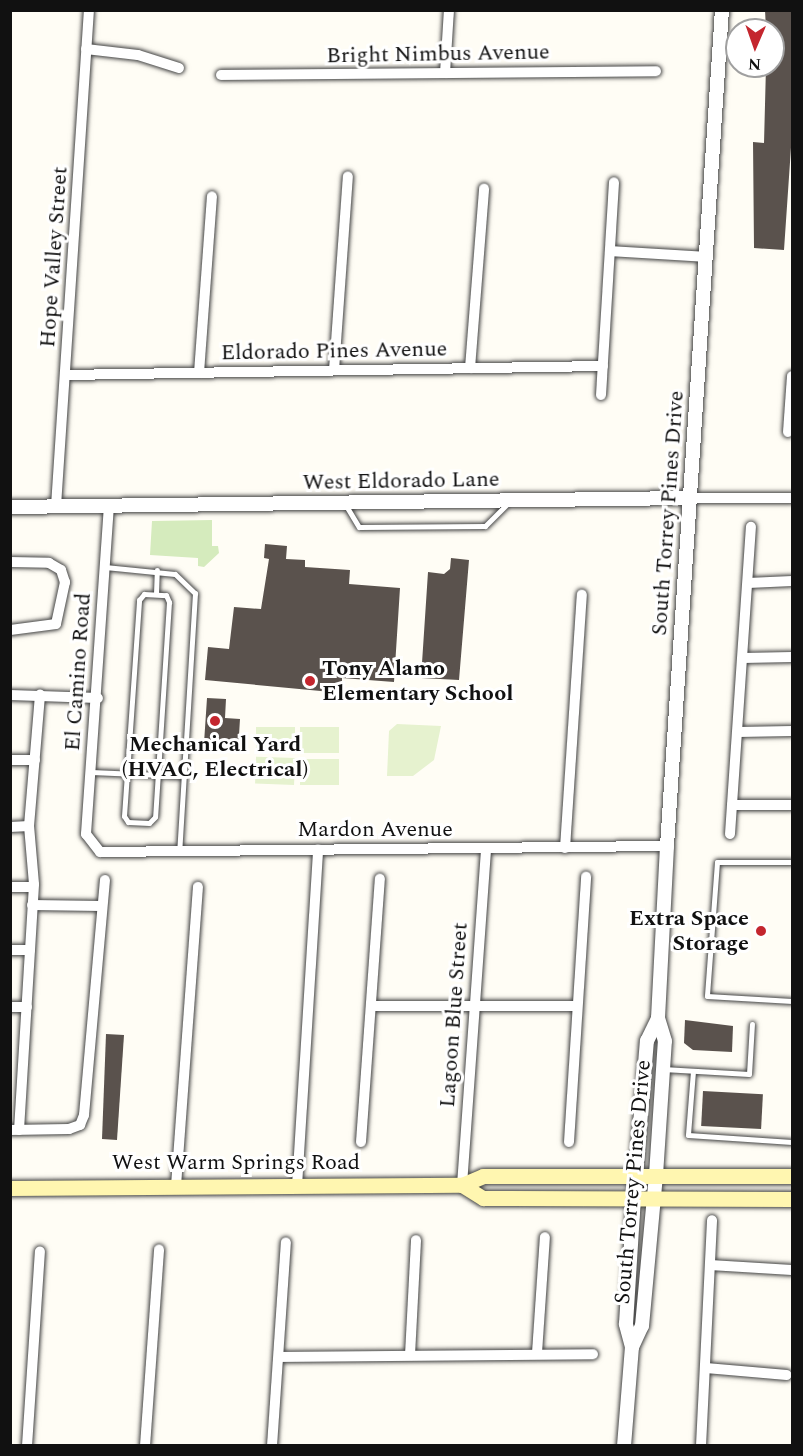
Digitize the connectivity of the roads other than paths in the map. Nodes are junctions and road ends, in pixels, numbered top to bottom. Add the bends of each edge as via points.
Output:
1 (89, 10) edge
2 (449, 10) edge
3 (722, 10) edge
4 (86, 49) junction
5 (178, 68) dead end
6 (656, 71) dead end
7 (445, 73) junction
8 (221, 75) dead end
9 (348, 177) dead end
10 (614, 182) dead end
11 (484, 189) dead end
12 (212, 196) dead end
13 (610, 251) junction
14 (707, 257) junction
15 (603, 366) junction
16 (470, 368) junction
17 (334, 370) junction
18 (199, 373) junction
19 (65, 375) junction
20 (792, 376) edge
21 (601, 394) dead end
22 (788, 432) dead end
23 (690, 498) junction
24 (792, 498) edge
25 (510, 500) junction
26 (344, 502) junction
27 (109, 505) junction
28 (56, 506) junction
29 (10, 507) edge
30 (751, 527) dead end
31 (10, 562) edge
32 (105, 567) junction
33 (157, 570) junction
34 (792, 581) edge
35 (748, 583) junction
36 (156, 594) junction
37 (582, 595) dead end
38 (10, 630) edge
39 (792, 657) edge
40 (743, 658) junction
41 (40, 694) junction
42 (10, 695) edge
43 (98, 698) junction
44 (792, 731) edge
45 (738, 732) junction
46 (10, 760) edge
47 (35, 760) junction
48 (91, 772) junction
49 (125, 773) junction
50 (158, 775) junction
51 (184, 776) junction
52 (732, 805) junction
53 (792, 805) edge
54 (29, 826) junction
55 (10, 827) edge
56 (730, 834) dead end
57 (88, 841) joint
58 (668, 846) junction
59 (564, 848) junction
60 (486, 849) junction
61 (179, 850) junction
62 (318, 850) junction
63 (792, 862) edge
64 (586, 877) dead end
65 (105, 879) dead end
66 (380, 879) dead end
67 (10, 887) edge
68 (33, 887) junction
69 (198, 887) dead end
70 (32, 905) junction
71 (101, 906) junction
72 (10, 950) edge
73 (30, 950) junction
74 (792, 1001) edge
75 (373, 1006) junction
76 (577, 1006) junction
77 (10, 1007) edge
78 (27, 1007) junction
79 (475, 1007) junction
80 (658, 1018) junction
81 (752, 1024) dead end
82 (23, 1068) junction
83 (10, 1069) edge
84 (663, 1069) junction
85 (693, 1071) junction
86 (15, 1130) edge
87 (362, 1142) dead end
88 (569, 1142) dead end
89 (792, 1142) edge
90 (638, 1175) junction
91 (656, 1175) junction
92 (792, 1176) edge
93 (462, 1185) junction
94 (176, 1186) junction
95 (297, 1186) junction
96 (10, 1188) edge
97 (634, 1198) junction
98 (652, 1199) junction
99 (792, 1199) edge
100 (712, 1220) dead end
101 (545, 1237) dead end
102 (416, 1240) dead end
103 (286, 1242) dead end
104 (159, 1249) dead end
105 (40, 1251) dead end
106 (710, 1265) junction
107 (792, 1270) edge
108 (632, 1347) junction
109 (537, 1353) junction
110 (593, 1353) dead end
111 (410, 1355) junction
112 (279, 1357) junction
113 (705, 1368) junction
114 (787, 1375) dead end
115 (27, 1446) edge
116 (145, 1446) edge
117 (272, 1446) edge
118 (624, 1446) edge
119 (701, 1446) edge

1 - 4 street, Hope Valley Street
2 - 7 street
3 - 14 street, South Torrey Pines Drive
4 - 5 street via 138,55
4 - 19 street, Hope Valley Street
6 - 7 street, Bright Nimbus Avenue
7 - 8 street, Bright Nimbus Avenue
9 - 17 street
10 - 13 street
11 - 16 street
12 - 18 street
13 - 14 street
13 - 15 street
14 - 23 street, South Torrey Pines Drive
15 - 16 street, Eldorado Pines Avenue
15 - 21 street
16 - 17 street, Eldorado Pines Avenue
17 - 18 street, Eldorado Pines Avenue
18 - 19 street, Eldorado Pines Avenue
19 - 28 street, Hope Valley Street
20 - 22 street
23 - 24 street, West Eldorado Lane
23 - 25 street, West Eldorado Lane
23 - 58 street, South Torrey Pines Drive
25 - 26 street, West Eldorado Lane
25 - 26 lane via 485,526 360,527
26 - 27 street, West Eldorado Lane
27 - 28 street, West Eldorado Lane
27 - 32 street, El Camino Road
28 - 29 street, West Eldorado Lane
30 - 35 street
31 - 38 street via 49,563 61,570 62,608 52,627
32 - 33 lane
32 - 43 street, El Camino Road
33 - 36 lane
33 - 51 lane via 181,577 196,602
34 - 35 street
35 - 40 street
36 - 49 lane via 140,598
36 - 50 lane via 167,596 169,602
37 - 59 street
39 - 40 street
40 - 45 street
41 - 42 street
41 - 43 street
41 - 47 street
43 - 48 street, El Camino Road
44 - 45 street
45 - 52 street
46 - 47 street
47 - 54 street
48 - 49 lane
48 - 57 street, El Camino Road
49 - 50 lane
49 - 50 lane via 125,819 149,823 155,817
50 - 51 lane
51 - 61 lane
52 - 53 street
52 - 56 street
54 - 55 street
54 - 68 street
57 - 61 street, Mardon Avenue via 108,854
58 - 59 street, Mardon Avenue
58 - 80 street, South Torrey Pines Drive
59 - 60 street, Mardon Avenue
60 - 62 street, Mardon Avenue
60 - 79 street, Lagoon Blue Street
61 - 62 street, Mardon Avenue
62 - 95 street
63 - 74 lane via 717,862 707,996
64 - 76 street
65 - 71 street
66 - 75 street
67 - 68 street
68 - 70 street
69 - 94 street
70 - 71 street
70 - 73 street
71 - 86 street via 86,1108 80,1125
72 - 73 street
73 - 78 street
75 - 79 street
75 - 87 street
76 - 79 street
76 - 88 street
77 - 78 street
78 - 82 street
79 - 93 street, Lagoon Blue Street
80 - 84 street, South Torrey Pines Drive via 665,1041
80 - 90 street, South Torrey Pines Drive via 647,1041
81 - 85 lane via 749,1074
82 - 83 street
82 - 86 street
84 - 85 lane
84 - 91 street, South Torrey Pines Drive
85 - 89 lane via 688,1135
90 - 91 main road, West Warm Springs Road
90 - 93 main road, West Warm Springs Road via 483,1176
90 - 97 street, South Torrey Pines Drive
91 - 92 main road, West Warm Springs Road
91 - 98 street, South Torrey Pines Drive
93 - 95 main road, West Warm Springs Road
93 - 97 main road, West Warm Springs Road via 483,1198
94 - 95 main road, West Warm Springs Road
94 - 96 main road, West Warm Springs Road
97 - 98 main road, West Warm Springs Road
97 - 108 street, South Torrey Pines Drive via 626,1324
98 - 99 main road, West Warm Springs Road
98 - 108 street, South Torrey Pines Drive via 642,1326
100 - 106 street
101 - 109 street
102 - 111 street
103 - 112 street
104 - 116 street
105 - 115 street
106 - 107 street
106 - 113 street
108 - 118 street, South Torrey Pines Drive
109 - 110 street
109 - 111 street
111 - 112 street
112 - 117 street
113 - 114 street
113 - 119 street

